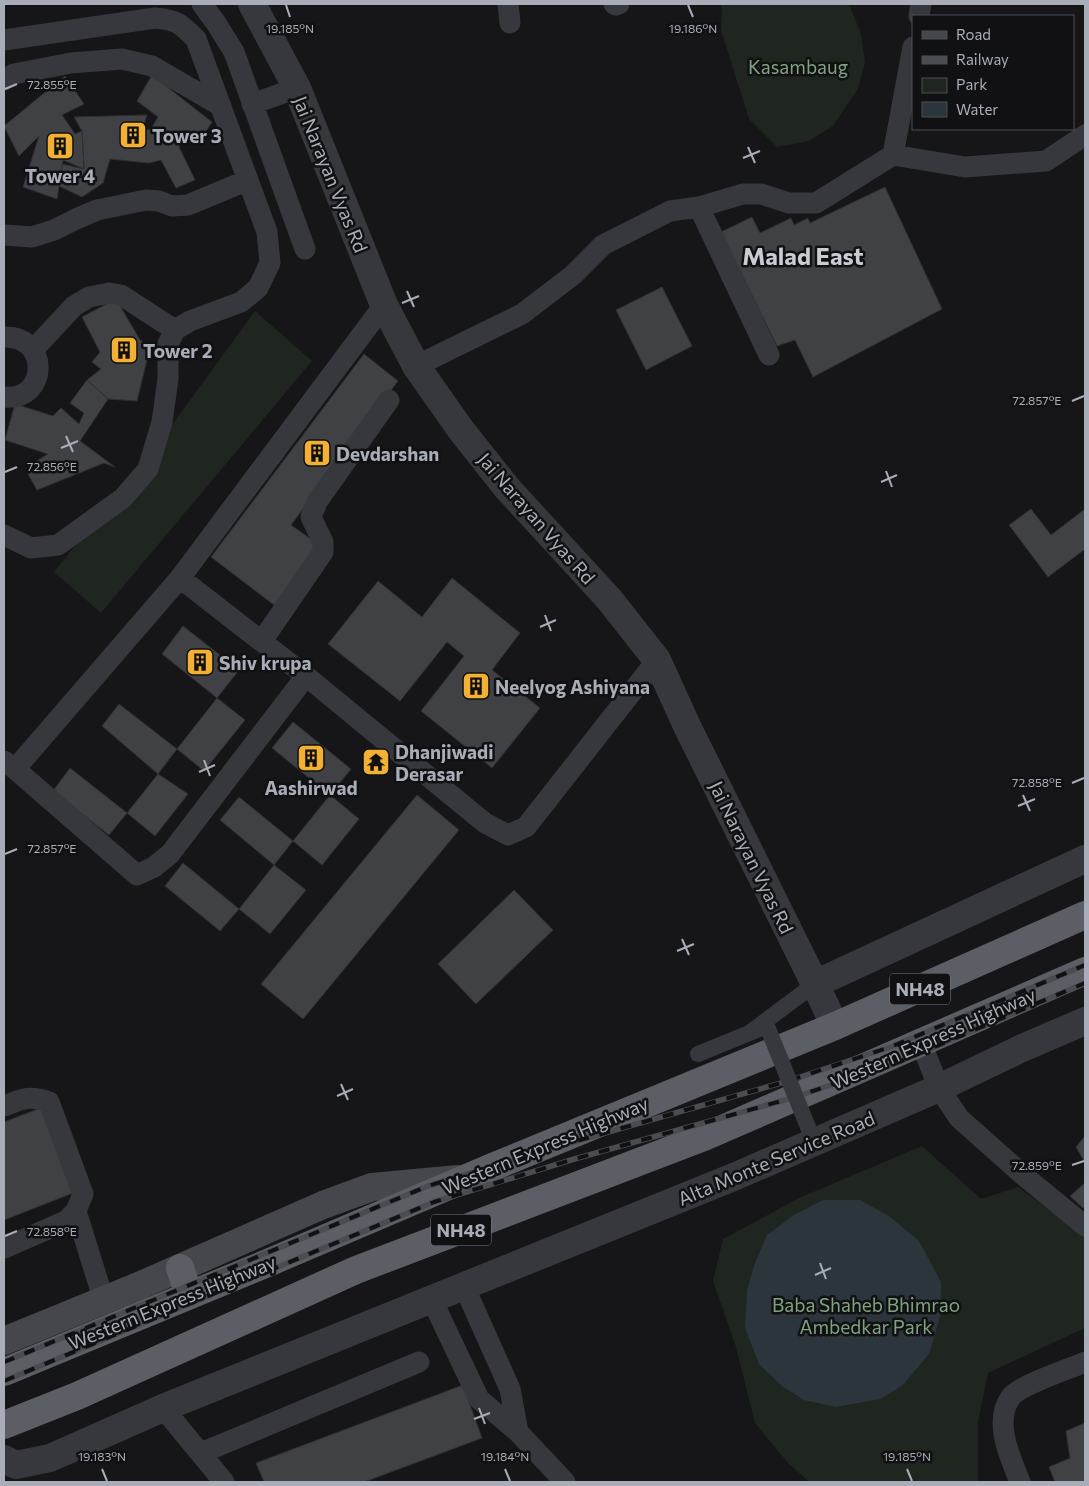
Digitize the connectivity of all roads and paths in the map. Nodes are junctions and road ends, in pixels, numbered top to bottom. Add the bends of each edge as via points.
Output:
1 (202, 4) edge
2 (252, 4) edge
3 (614, 4) edge
4 (619, 4) edge
5 (4, 40) edge
6 (912, 52) edge
7 (4, 80) edge
8 (297, 88) junction
9 (252, 104) junction
10 (221, 106) junction
11 (1085, 135) edge
12 (893, 155) junction
13 (248, 180) junction
14 (699, 207) junction
15 (4, 235) edge
16 (304, 249) dead end
17 (384, 305) junction
18 (175, 330) junction
19 (4, 337) edge
20 (33, 350) junction
21 (769, 355) dead end
22 (416, 366) junction
23 (4, 397) edge
24 (389, 400) dead end
25 (4, 535) edge
26 (180, 578) junction
27 (262, 641) junction
28 (657, 660) junction
29 (306, 676) junction
30 (9, 765) edge
31 (1085, 859) edge
32 (1085, 915) edge
33 (1085, 971) edge
34 (815, 984) junction
35 (1085, 1021) edge
36 (834, 1026) junction
37 (750, 1032) junction
38 (921, 1043) junction
39 (698, 1054) dead end
40 (939, 1088) junction
41 (4, 1106) edge
42 (868, 1119) junction
43 (466, 1178) junction
44 (76, 1211) junction
45 (380, 1214) junction
46 (1085, 1226) edge
47 (4, 1248) edge
48 (397, 1254) junction
49 (180, 1268) junction
50 (464, 1286) junction
51 (189, 1295) junction
52 (432, 1300) junction
53 (104, 1301) junction
54 (4, 1341) edge
55 (419, 1362) dead end
56 (1085, 1362) edge
57 (4, 1372) edge
58 (163, 1408) junction
59 (4, 1425) edge
60 (518, 1432) junction
61 (200, 1453) junction
62 (4, 1459) edge
63 (224, 1482) edge
64 (564, 1482) edge
65 (1020, 1482) edge

1 - 9 street via 234,52
2 - 8 street, Jai Narayan Vyas Rd
3 - 4 street
5 - 10 street via 155,18 171,19 184,26 196,39
6 - 12 street
7 - 10 street via 14,74 71,63 122,59 152,66
8 - 9 street
8 - 17 street, Jai Narayan Vyas Rd
9 - 16 street
10 - 13 street
11 - 12 street via 1046,161 965,167
12 - 14 street via 816,203 789,203 761,194 743,194
13 - 15 street via 188,205 172,206 159,200 146,200 97,210 32,237
13 - 18 street via 267,232 270,263 258,288 241,302
14 - 21 street
14 - 22 street via 670,211 603,244 573,275 522,314
17 - 22 street, Jai Narayan Vyas Rd
17 - 26 street
18 - 20 street via 121,295 109,293 89,297 74,306
18 - 25 street via 168,344 168,379 162,422 148,469 123,498 58,545 31,548
19 - 20 street via 22,340
20 - 23 street via 38,363 35,383 20,396
22 - 28 street, Jai Narayan Vyas Rd via 507,488 609,599
24 - 27 street via 317,502 311,517 323,542 323,552
26 - 27 street
26 - 30 street
27 - 29 street
28 - 29 street via 526,827 508,835 485,823
28 - 34 street, Jai Narayan Vyas Rd
29 - 30 street via 170,854 137,875
31 - 34 street
32 - 36 highway, Western Express Highway / NH48
33 - 38 highway, Western Express Highway / NH48
34 - 36 street, Jai Narayan Vyas Rd
34 - 37 street
35 - 40 street, Alta Monte Service Road
36 - 43 highway, Western Express Highway / NH48
37 - 39 street, bridge
37 - 42 street, bridge via 767,1026 812,1137
38 - 40 street
38 - 48 highway, Western Express Highway / NH48 via 704,1137
40 - 42 street, Alta Monte Service Road
40 - 46 street via 959,1118
41 - 44 street via 35,1097 49,1102 83,1194
42 - 50 street, Alta Monte Service Road
43 - 45 highway, Western Express Highway / NH48
43 - 49 main road via 372,1187
44 - 47 street via 66,1221
44 - 53 street
45 - 48 highway
45 - 51 highway, Western Express Highway / NH48
48 - 59 highway, Western Express Highway / NH48 via 77,1396
49 - 51 highway
49 - 53 main road
50 - 52 street, Alta Monte Service Road
50 - 60 street via 510,1389
51 - 57 highway, Western Express Highway / NH48
52 - 58 street, Alta Monte Service Road
52 - 60 street via 479,1399
53 - 54 main road
55 - 61 street
56 - 65 street via 1012,1395 1004,1412 1003,1429
58 - 61 street
58 - 62 street, Alta Monte Service Road via 50,1458 16,1465
60 - 64 street
61 - 63 street

